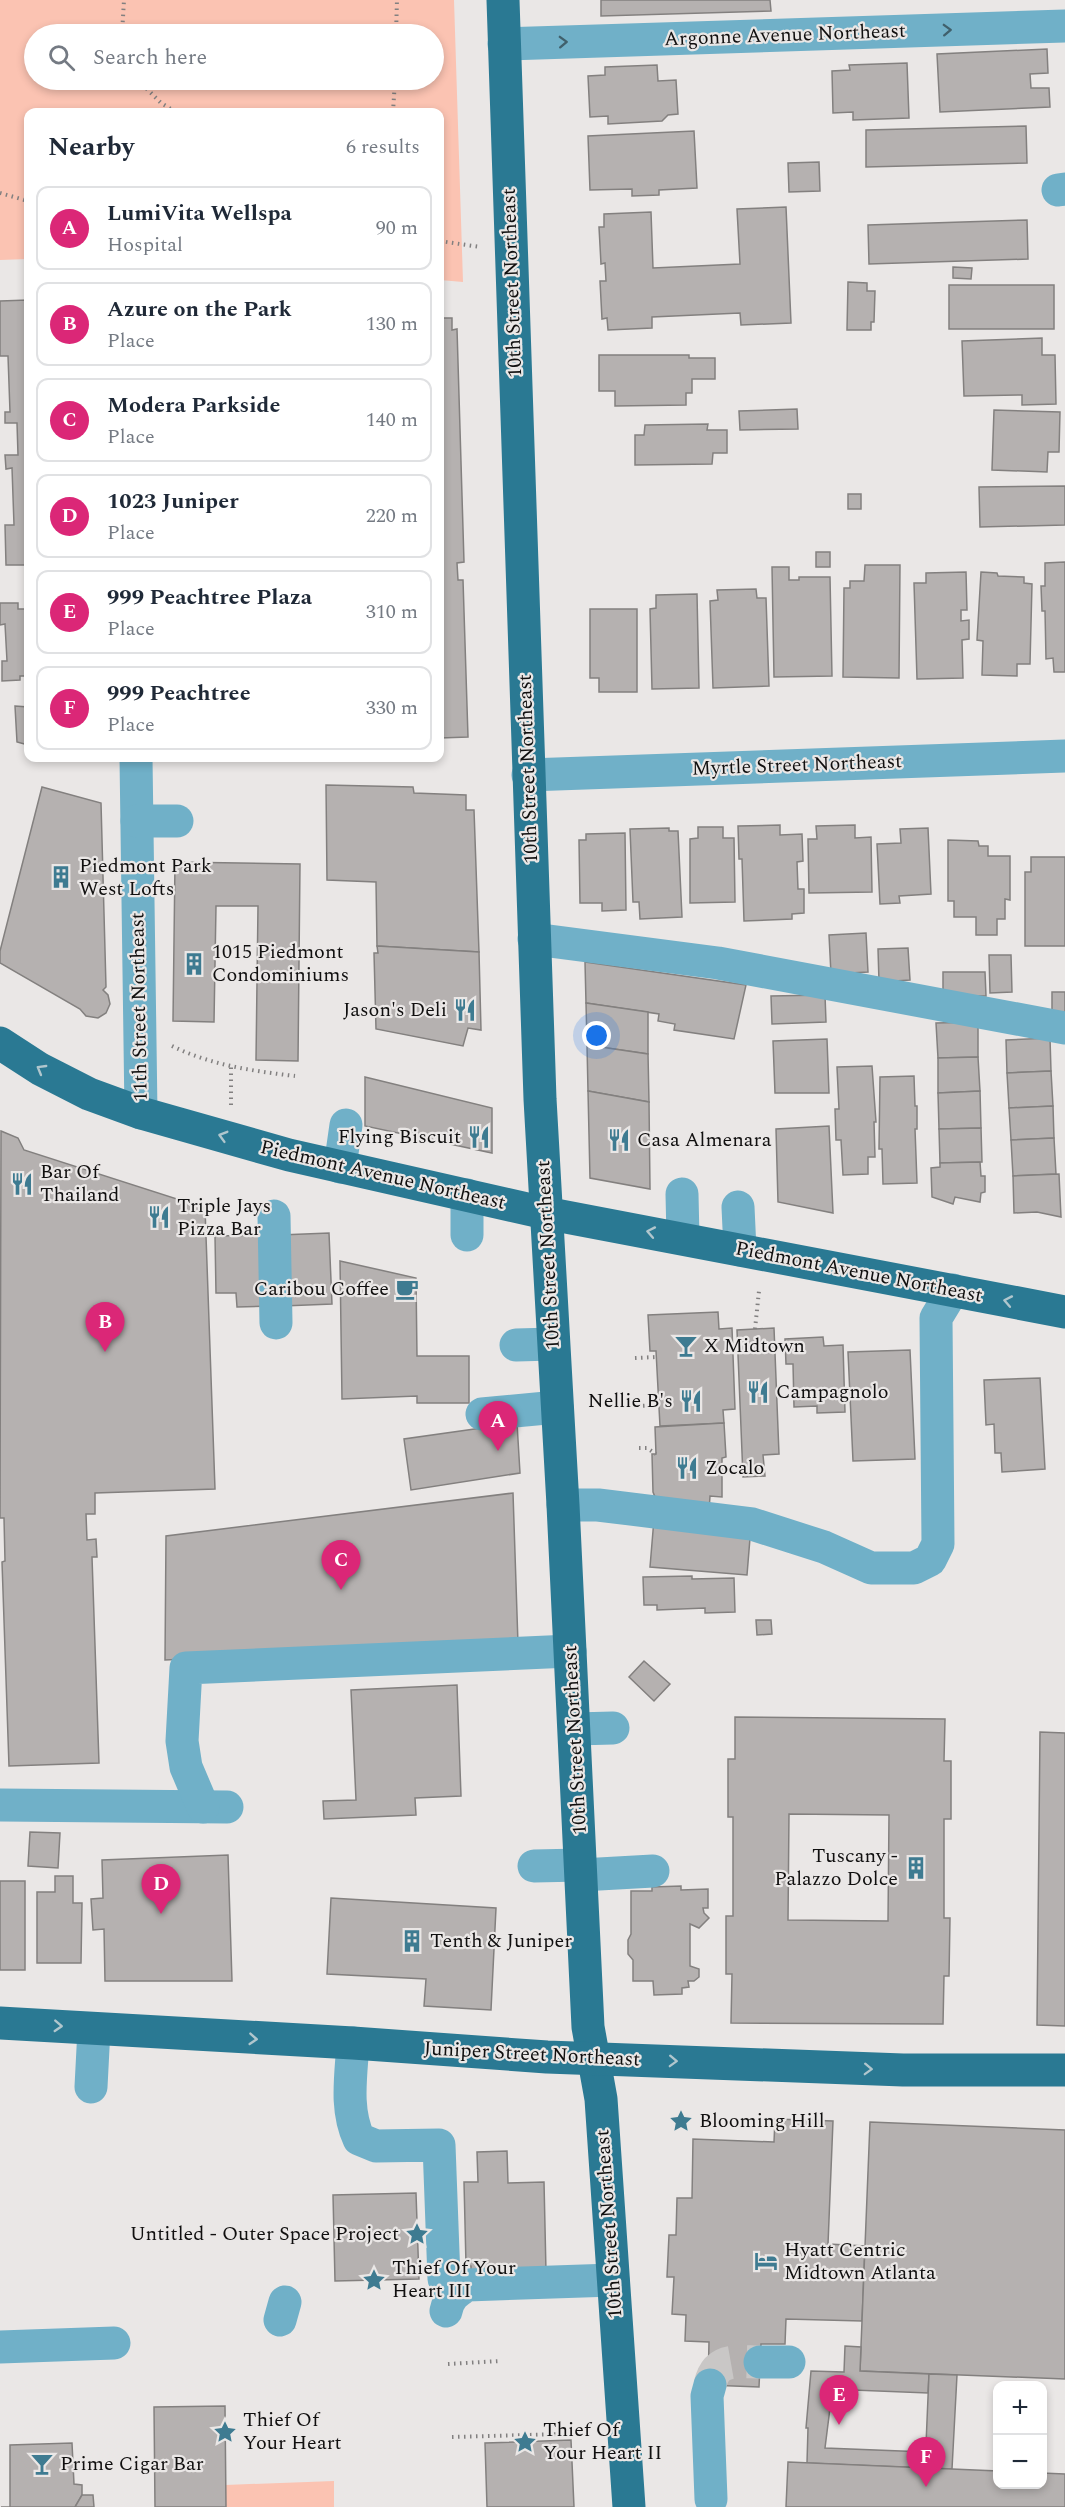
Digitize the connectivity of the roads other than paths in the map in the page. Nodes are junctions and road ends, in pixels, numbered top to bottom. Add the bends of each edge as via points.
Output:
1 (503, 0) edge
2 (1065, 26) edge
3 (504, 44) junction
4 (1065, 756) edge
5 (136, 762) edge
6 (528, 775) junction
7 (137, 821) junction
8 (177, 821) dead end
9 (534, 939) junction
10 (1065, 1028) edge
11 (0, 1043) edge
12 (141, 1113) junction
13 (346, 1125) dead end
14 (340, 1167) junction
15 (682, 1194) dead end
16 (467, 1195) junction
17 (738, 1207) dead end
18 (545, 1213) junction
19 (274, 1216) dead end
20 (466, 1235) dead end
21 (683, 1238) junction
22 (740, 1250) junction
23 (953, 1290) junction
24 (1065, 1312) edge
25 (276, 1323) dead end
26 (553, 1344) junction
27 (516, 1345) dead end
28 (557, 1407) junction
29 (482, 1414) dead end
30 (563, 1505) junction
31 (570, 1651) junction
32 (613, 1728) dead end
33 (575, 1729) junction
34 (0, 1805) edge
35 (534, 1866) dead end
36 (581, 1870) junction
37 (653, 1871) dead end
38 (0, 2023) edge
39 (93, 2029) junction
40 (353, 2043) junction
41 (594, 2058) junction
42 (1065, 2070) edge
43 (91, 2087) dead end
44 (613, 2280) junction
45 (114, 2343) dead end
46 (0, 2347) edge
47 (710, 2385) tunnel mouth
48 (711, 2499) dead end
49 (629, 2507) edge

1 - 3 main road, 10th Street Northeast
3 -> 2 street, Argonne Avenue Northeast
3 - 6 main road, 10th Street Northeast
4 - 6 street, Myrtle Street Northeast
5 - 7 street, 11th Street Northeast
6 - 9 main road, 10th Street Northeast
7 - 8 street
7 - 12 street, 11th Street Northeast
9 - 10 street via 718,963
9 - 18 main road, 10th Street Northeast
12 -> 11 main road, Piedmont Avenue Northeast via 89,1094 39,1069
14 -> 12 main road, Piedmont Avenue Northeast
13 - 14 street
14 - 16 main road, Piedmont Avenue Northeast
15 - 21 street
16 - 18 main road, Piedmont Avenue Northeast
16 - 20 street
17 - 22 street
21 -> 18 main road, Piedmont Avenue Northeast
18 - 26 main road, 10th Street Northeast
19 - 25 street
21 - 22 main road, Piedmont Avenue Northeast
22 - 23 main road, Piedmont Avenue Northeast
24 -> 23 main road, Piedmont Avenue Northeast
23 - 30 street via 936,1318 939,1544 930,1560 914,1569 871,1568 824,1547 752,1524 598,1505
26 - 27 street
26 - 28 main road, 10th Street Northeast
28 - 29 street
28 - 30 main road, 10th Street Northeast
30 - 31 main road, 10th Street Northeast
31 - 33 main road, 10th Street Northeast
31 - 34 street via 186,1668 182,1741 186,1767 215,1807
32 - 33 street
33 - 36 main road, 10th Street Northeast
35 - 36 street
36 - 37 street
36 - 41 main road, 10th Street Northeast via 588,2027
38 -> 39 main road, Juniper Street Northeast
39 -> 40 main road, Juniper Street Northeast
39 - 43 street
40 - 41 main road, Juniper Street Northeast
40 - 44 street via 350,2100 352,2124 359,2139 376,2146 439,2145 444,2279 450,2303 467,2286
41 -> 42 main road, Juniper Street Northeast via 903,2070
41 - 44 main road, 10th Street Northeast via 601,2099
44 - 49 main road, 10th Street Northeast
45 - 46 street
47 - 48 street via 707,2396

